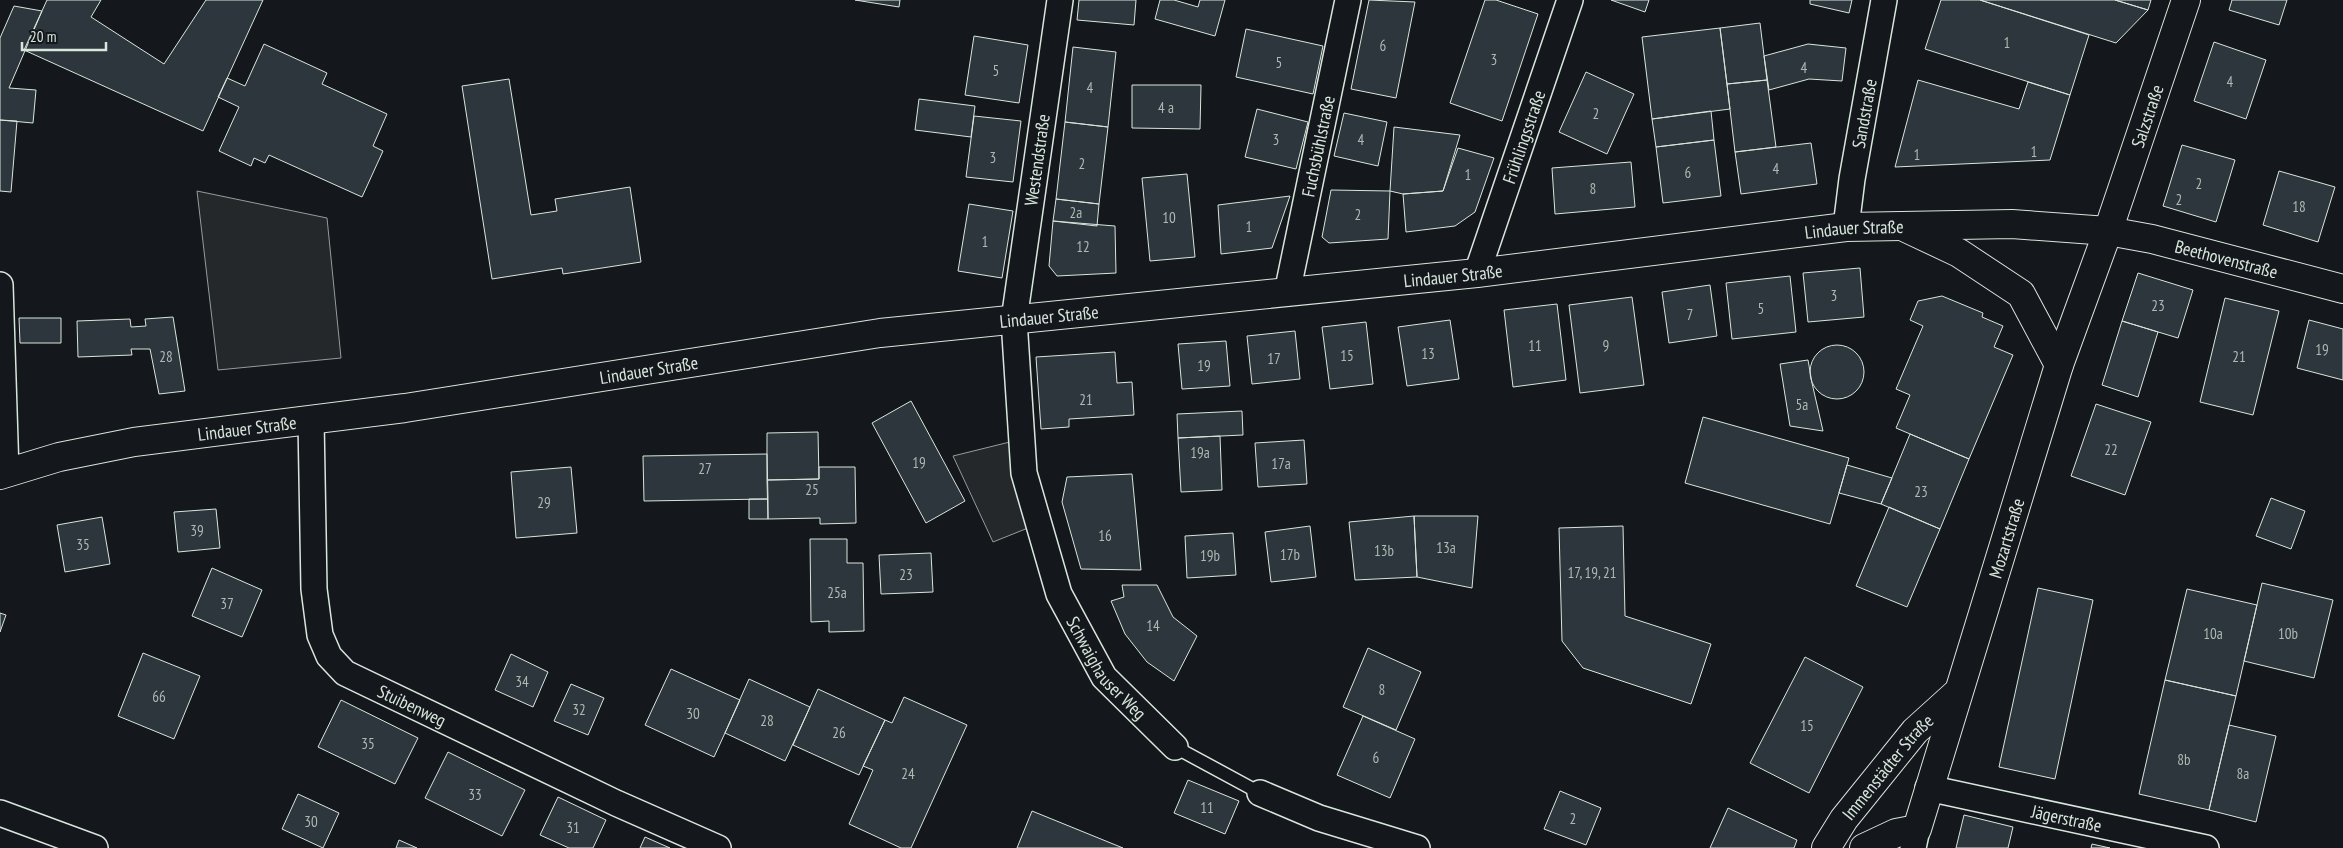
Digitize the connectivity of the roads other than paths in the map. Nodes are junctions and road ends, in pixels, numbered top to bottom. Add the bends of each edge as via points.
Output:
1 (1060, 0) edge
2 (1348, 0) edge
3 (1570, 0) edge
4 (1884, 0) edge
5 (2186, 0) edge
6 (1900, 225) junction
7 (1846, 227) junction
8 (2108, 231) junction
9 (1477, 273) junction
10 (0, 285) edge
11 (2343, 289) edge
12 (1287, 293) junction
13 (1014, 320) junction
14 (2059, 365) junction
15 (311, 420) junction
16 (3, 474) edge
17 (1957, 693) junction
18 (1175, 747) joint
19 (1928, 788) junction
20 (1260, 793) joint
21 (0, 813) edge
22 (1915, 839) edge
23 (95, 848) edge
24 (718, 848) edge
25 (1417, 848) edge
26 (1826, 848) edge
27 (1864, 848) edge
28 (2206, 848) edge

1 - 13 street, Westendstraße
2 - 12 street, Fuchsbühlstraße
3 - 9 street, Frühlingsstraße
4 - 7 street, Sandstraße
5 - 8 street, Salzstraße
6 - 7 street, Lindauer Straße
6 - 8 street, Lindauer Straße via 2012,224
6 - 14 street via 1959,253 2021,294
7 - 9 street, Lindauer Straße
8 - 11 street, Beethovenstraße via 2152,239
8 - 14 street, Mozartstraße
9 - 12 street, Lindauer Straße
10 - 16 street
12 - 13 street, Lindauer Straße
13 - 15 street, Lindauer Straße via 880,333
13 - 18 street, Schwaighauser Weg via 1024,473 1059,594 1104,677
14 - 17 street, Mozartstraße
15 - 16 street, Lindauer Straße via 134,442 59,457
15 - 24 street, Stuibenweg via 314,589 320,635 329,656 345,673 616,803
17 - 19 street, Mozartstraße
17 - 26 street, Immenstädter Straße via 1915,731 1844,819
18 - 20 lane, Schwaighauser Weg
19 - 22 street, Mozartstraße
19 - 28 street, Jägerstraße
20 - 25 street, Schwaighauser Weg via 1320,818
21 - 23 street
22 - 27 street, Immenstädter Straße via 1896,833

